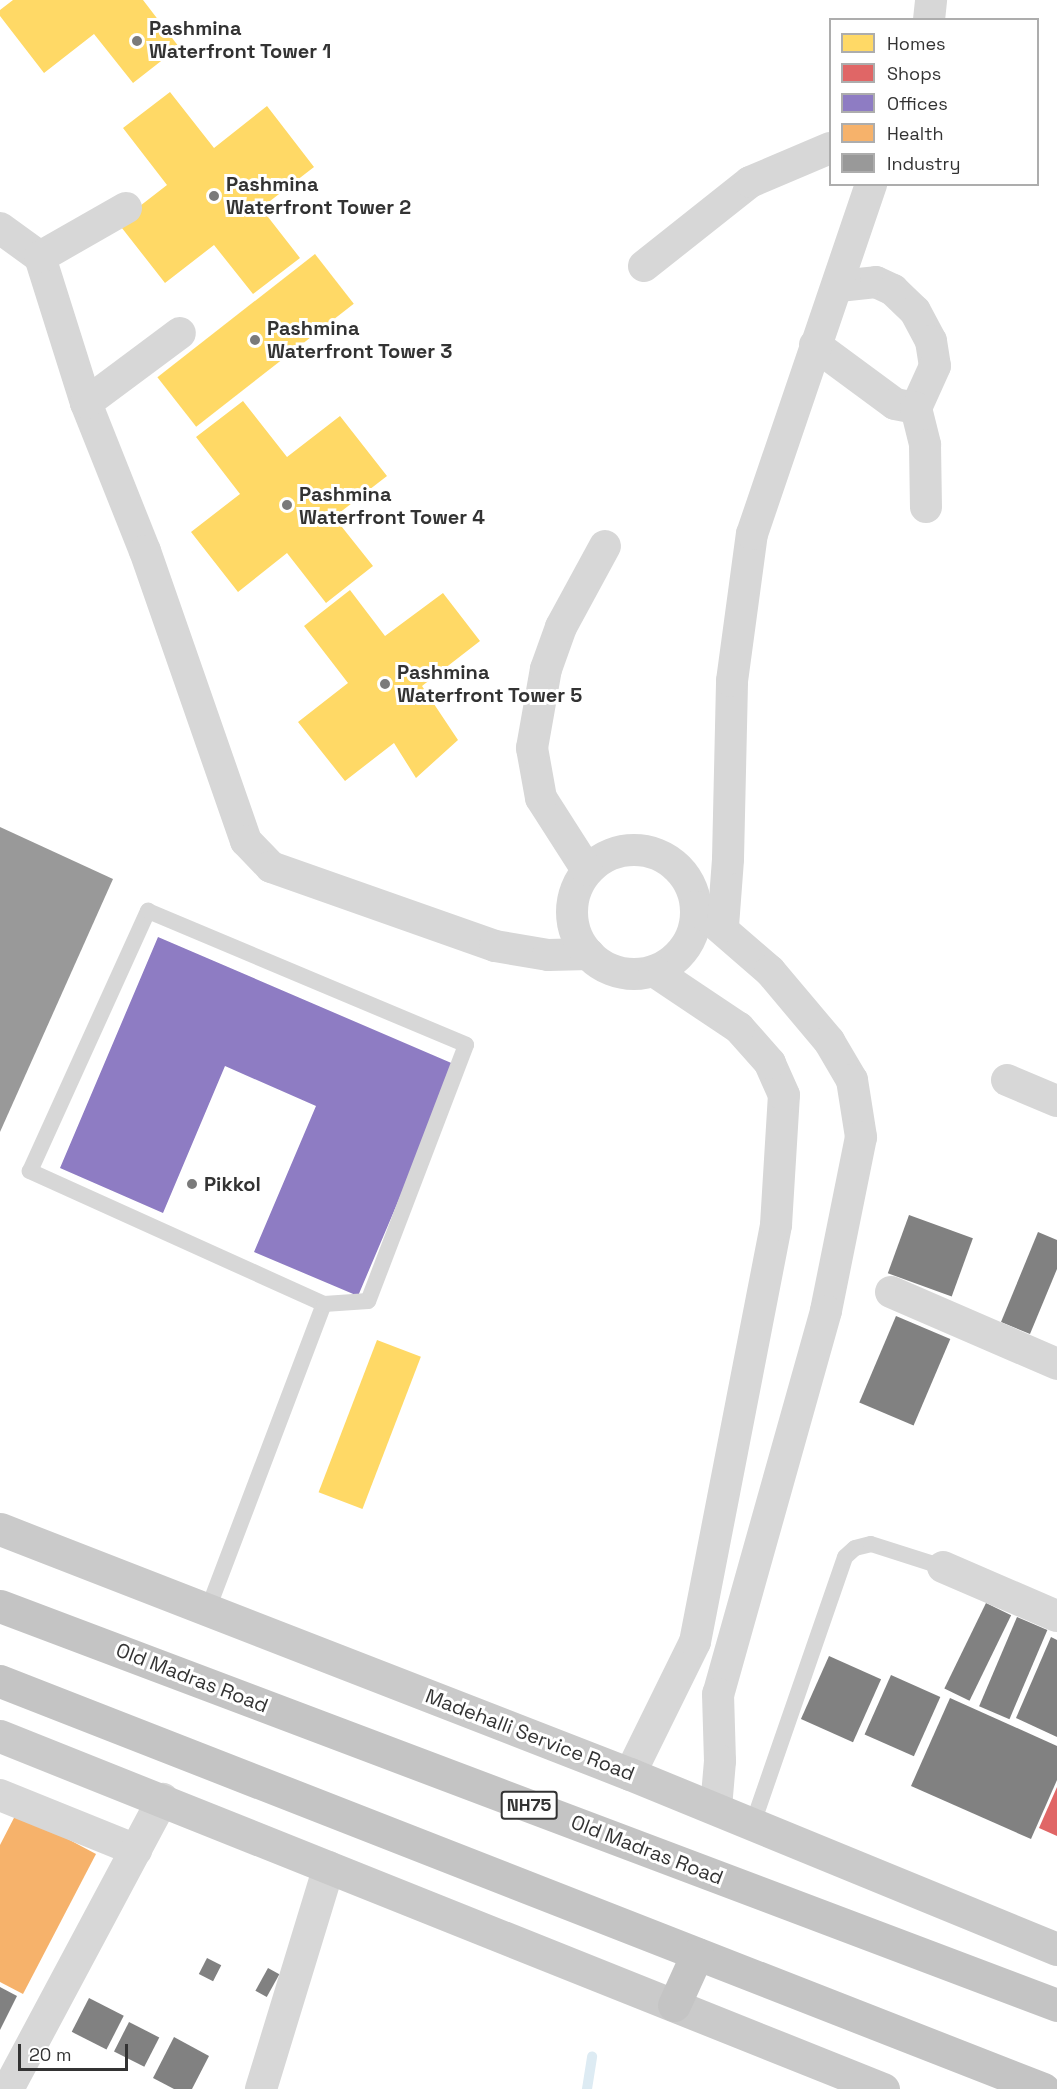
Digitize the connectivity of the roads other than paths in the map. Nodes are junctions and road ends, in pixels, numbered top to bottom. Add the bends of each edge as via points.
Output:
1 (931, 0) edge
2 (929, 18) edge
3 (829, 149) edge
4 (870, 186) edge
5 (126, 208) dead end
6 (0, 228) edge
7 (40, 257) junction
8 (644, 266) dead end
9 (838, 286) junction
10 (180, 333) dead end
11 (815, 345) junction
12 (86, 403) junction
13 (916, 408) junction
14 (926, 507) dead end
15 (604, 546) dead end
16 (587, 870) junction
17 (696, 907) junction
18 (723, 926) junction
19 (589, 954) junction
20 (654, 971) junction
21 (1007, 1080) dead end
22 (1057, 1101) edge
23 (891, 1292) dead end
24 (324, 1304) junction
25 (1057, 1364) edge
26 (0, 1529) edge
27 (943, 1567) joint
28 (0, 1606) edge
29 (208, 1609) junction
30 (1057, 1616) edge
31 (0, 1681) edge
32 (0, 1736) edge
33 (630, 1774) junction
34 (0, 1795) edge
35 (163, 1799) junction
36 (716, 1808) junction
37 (753, 1823) junction
38 (136, 1850) junction
39 (329, 1867) junction
40 (1057, 1949) edge
41 (697, 1954) junction
42 (674, 2005) junction
43 (1057, 2005) edge
44 (8, 2089) edge
45 (261, 2089) edge
46 (884, 2089) edge
47 (1043, 2089) edge

1 - 2 street
3 - 8 street via 750,182
4 - 9 street
5 - 7 street
6 - 7 street
7 - 12 street
9 - 11 street
9 - 13 street via 876,282 893,290 915,311 931,341 935,366
10 - 12 street
11 - 13 street via 895,404
11 - 18 street via 752,534 732,681
12 - 19 street via 145,551 246,841 260,857 271,867 495,946 548,955
13 - 14 street via 925,445
15 - 16 street via 561,627 546,669 532,748 541,798
16 - 17 street via 603,857 626,850 644,850 664,857 680,870 691,887
16 - 19 street via 576,887 571,907 573,928
17 - 18 street
17 - 20 street via 694,927 686,946 673,962
18 - 36 street via 770,971 829,1041 852,1080 861,1137 826,1311 718,1694 720,1761
19 - 20 street via 614,972 634,975
20 - 33 street via 739,1028 770,1063 784,1095 776,1225 695,1642
21 - 22 street
23 - 25 street
24 - 24 lane via 368,1301 466,1046 148,911 30,1171
24 - 29 lane
26 - 29 main road, Madehalli Service Road
27 - 30 street
27 - 37 lane via 871,1544 855,1548 845,1557
28 - 43 highway, Old Madras Road / NH75
29 - 33 main road, Madehalli Service Road
31 - 41 highway
32 - 35 main road
33 - 36 main road, Madehalli Service Road
34 - 38 street
35 - 38 street
35 - 39 main road
36 - 37 main road, Madehalli Service Road
37 - 40 main road, Madehalli Service Road
38 - 44 street
39 - 42 main road
39 - 45 street
41 - 42 highway
41 - 47 highway
42 - 46 main road

